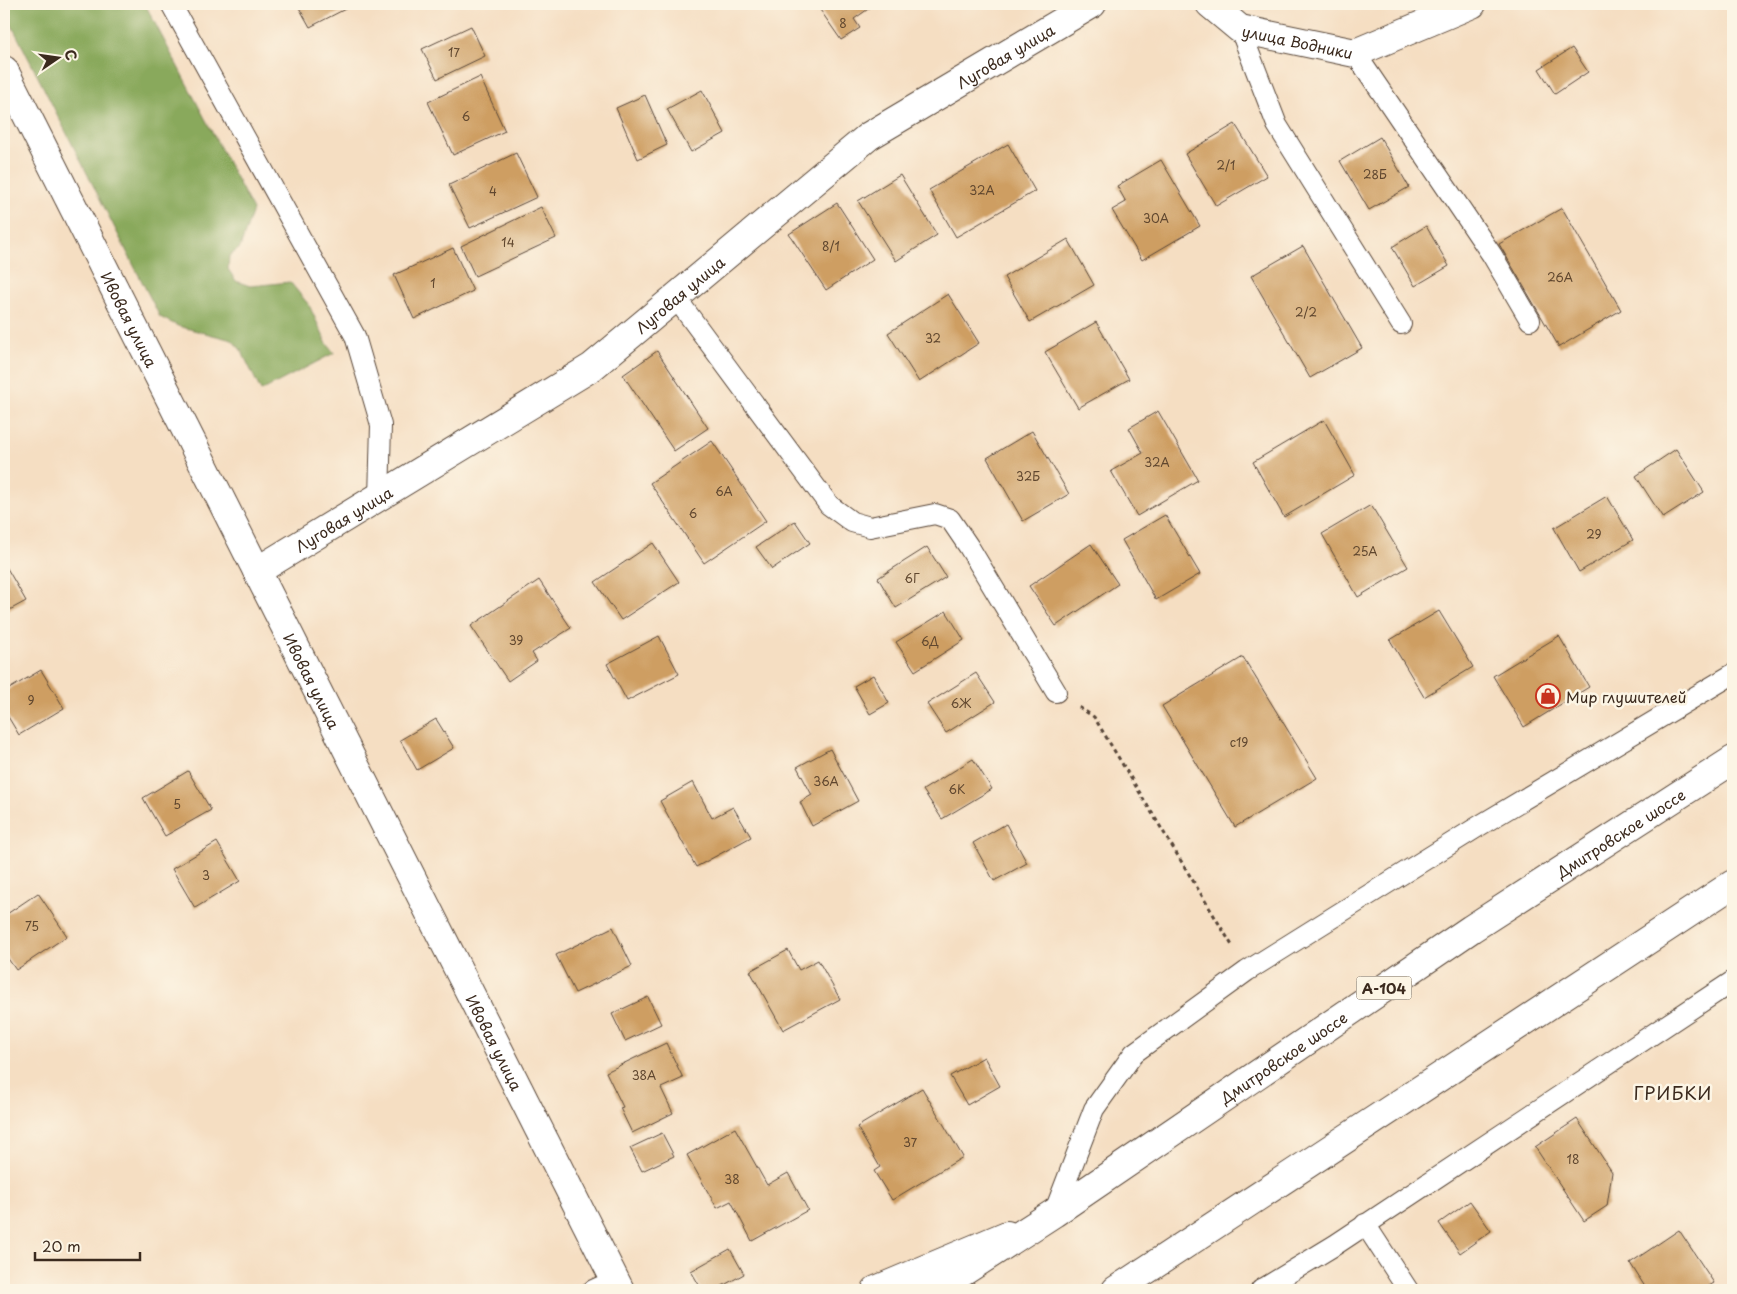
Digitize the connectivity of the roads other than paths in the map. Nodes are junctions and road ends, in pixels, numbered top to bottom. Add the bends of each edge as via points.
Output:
1 (171, 4) edge
2 (1092, 4) edge
3 (1210, 4) edge
4 (1472, 4) edge
5 (1240, 29) junction
6 (1355, 53) junction
7 (4, 70) edge
8 (676, 298) junction
9 (1530, 320) dead end
10 (1401, 324) dead end
11 (379, 498) junction
12 (257, 571) junction
13 (1733, 674) edge
14 (1056, 692) road end
15 (1733, 760) edge
16 (1733, 884) edge
17 (1733, 982) edge
18 (1046, 1218) junction
19 (1366, 1224) junction
20 (609, 1287) edge
21 (876, 1290) edge
22 (935, 1290) edge
23 (1116, 1290) edge
24 (1261, 1290) edge
25 (1408, 1290) edge

1 - 11 lane via 355,336 380,425
2 - 8 main road, Луговая улица via 869,136
3 - 5 main road, улица Водники
4 - 6 main road, улица Водники
5 - 6 main road, улица Водники
5 - 10 lane via 1277,125
6 - 9 lane via 1492,255
7 - 12 main road, Ивовая улица
8 - 11 main road, Луговая улица via 592,367
8 - 14 lane via 829,505 852,522 870,527 935,514 950,520
11 - 12 main road, Луговая улица
12 - 20 main road, Ивовая улица
13 - 18 lane via 1479,826 1247,971 1134,1053 1094,1109
15 - 18 main road, Дмитровское шоссе / А-104 via 1471,929
16 - 23 main road
17 - 19 lane
18 - 21 main road
18 - 22 main road, Дмитровское шоссе
19 - 24 lane
19 - 25 lane

